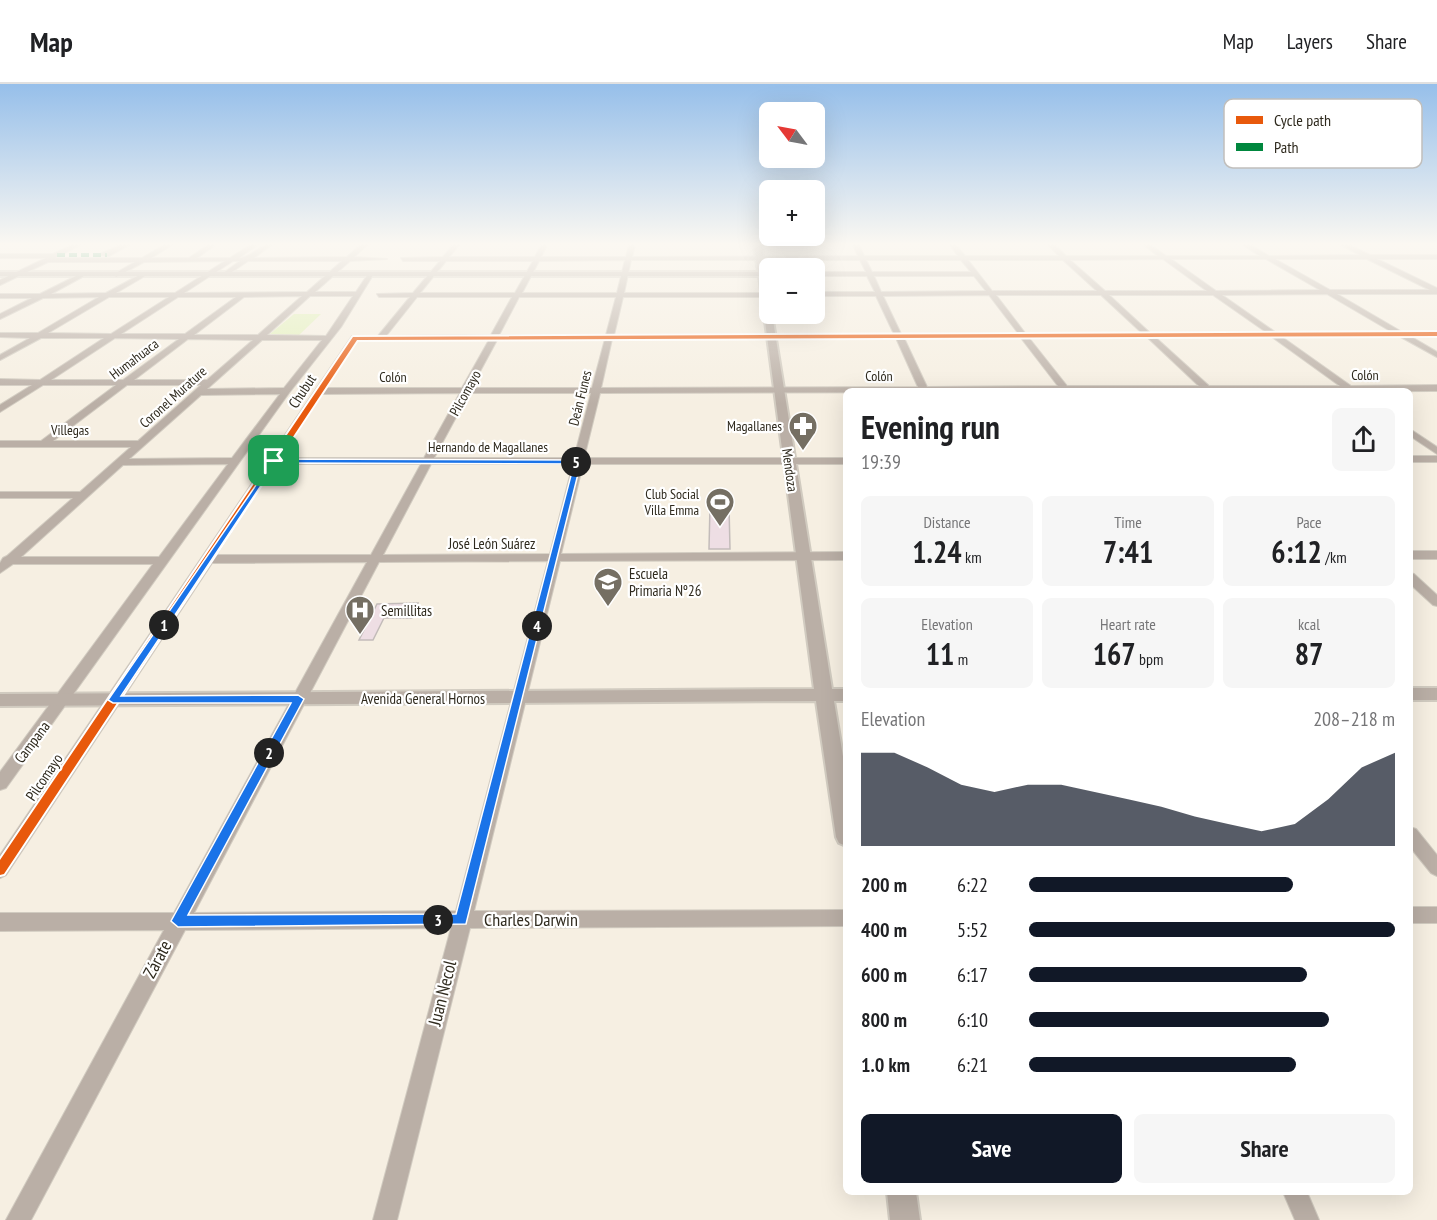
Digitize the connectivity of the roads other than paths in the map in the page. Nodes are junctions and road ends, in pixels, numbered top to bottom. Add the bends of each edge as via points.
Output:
1 (36, 298) edge
2 (103, 298) edge
3 (170, 298) edge
4 (238, 298) edge
5 (306, 298) edge
6 (355, 298) edge
7 (413, 298) edge
8 (516, 298) edge
9 (619, 298) edge
10 (881, 298) edge
11 (995, 298) edge
12 (1108, 298) edge
13 (1222, 298) edge
14 (1337, 298) edge
15 (0, 317) edge
16 (771, 324) edge
17 (1400, 334) junction
18 (1437, 334) edge
19 (0, 335) edge
20 (39, 335) junction
21 (1148, 335) junction
22 (1274, 335) junction
23 (111, 336) junction
24 (188, 336) junction
25 (261, 336) junction
26 (772, 336) junction
27 (1025, 336) junction
28 (381, 337) junction
29 (495, 337) junction
30 (610, 337) junction
31 (899, 337) junction
32 (327, 338) junction
33 (1437, 356) edge
34 (0, 358) edge
35 (0, 382) edge
36 (39, 383) junction
37 (124, 383) junction
38 (208, 383) junction
39 (923, 388) edge
40 (1064, 388) edge
41 (1206, 388) edge
42 (1348, 388) edge
43 (1437, 388) edge
44 (1413, 389) edge
45 (780, 390) junction
46 (843, 390) edge
47 (286, 391) junction
48 (321, 391) junction
49 (466, 391) junction
50 (596, 391) junction
51 (200, 392) junction
52 (0, 409) edge
53 (1413, 434) edge
54 (0, 444) edge
55 (43, 444) junction
56 (139, 444) junction
57 (1437, 451) edge
58 (1413, 459) edge
59 (1437, 459) edge
60 (237, 461) junction
61 (274, 461) junction
62 (789, 461) junction
63 (843, 461) edge
64 (120, 462) junction
65 (427, 462) junction
66 (578, 462) junction
67 (0, 495) edge
68 (83, 495) junction
69 (1413, 555) edge
70 (1437, 555) edge
71 (802, 556) junction
72 (843, 556) edge
73 (374, 558) junction
74 (554, 558) junction
75 (209, 559) junction
76 (164, 561) junction
77 (3, 563) edge
78 (1413, 580) edge
79 (1437, 602) edge
80 (1413, 694) edge
81 (1437, 694) edge
82 (824, 695) junction
83 (843, 695) edge
84 (520, 698) junction
85 (298, 699) junction
86 (0, 700) edge
87 (63, 700) junction
88 (113, 700) junction
89 (0, 784) edge
90 (843, 818) edge
91 (1413, 838) edge
92 (1437, 868) edge
93 (0, 870) edge
94 (1413, 915) edge
95 (1437, 915) edge
96 (843, 918) edge
97 (461, 920) junction
98 (178, 921) junction
99 (0, 922) edge
100 (901, 1195) edge
101 (1296, 1195) edge
102 (18, 1220) edge
103 (385, 1220) edge
104 (905, 1220) edge
105 (1307, 1220) edge

1 - 15 street
2 - 20 street
3 - 23 street
4 - 24 street, Humahuaca
5 - 25 street, Coronel Murature
6 - 32 street, Chubut
7 - 28 street
8 - 29 street, Pilcomayo
9 - 30 street, Deán Funes
10 - 31 street
11 - 27 street
12 - 21 street
13 - 22 street
14 - 17 street
16 - 26 street, Mendoza
17 - 18 street
17 - 22 street
17 - 33 street
19 - 20 street
20 - 23 street
20 - 34 street
21 - 22 street
21 - 27 street
21 - 41 street
22 - 42 street
23 - 24 street
23 - 36 street
24 - 25 street
24 - 37 street, Humahuaca
25 - 32 street
25 - 38 street, Coronel Murature
26 - 30 street
26 - 31 street
26 - 45 street, Mendoza
27 - 31 street
27 - 40 street
28 - 29 street
28 - 48 street, Chubut via 355,338
29 - 30 street
29 - 49 street, Pilcomayo
30 - 50 street, Deán Funes
31 - 39 street
32 - 47 street, Chubut
35 - 36 street
36 - 37 street
36 - 52 street
37 - 38 street
37 - 55 street, Humahuaca
38 - 51 street, Coronel Murature
43 - 44 street, Colón
45 - 46 street, Colón
45 - 50 street, Colón
45 - 62 street, Mendoza
47 - 51 street
47 - 60 street, Chubut
48 - 49 street, Colón
48 - 61 street, Chubut
49 - 50 street, Colón
49 - 65 street, Pilcomayo
50 - 66 street, Deán Funes
51 - 56 street, Coronel Murature
53 - 57 street
54 - 55 street, Villegas
55 - 56 street, Villegas
56 - 64 street, Coronel Murature
58 - 59 street
60 - 64 street
60 - 76 street, Chubut
61 - 65 street, Hernando de Magallanes
61 - 75 street, Chubut
62 - 63 street, Hernando de Magallanes
62 - 66 street, Hernando de Magallanes
62 - 71 street, Mendoza
64 - 68 street, Coronel Murature
65 - 66 street, Hernando de Magallanes
65 - 73 street, Pilcomayo
66 - 74 street, Deán Funes
67 - 68 street
68 - 77 street, Coronel Murature
69 - 70 street
71 - 72 street, José León Suárez
71 - 74 street, José León Suárez
71 - 82 street, Mendoza
73 - 74 street, José León Suárez
73 - 75 street, José León Suárez
73 - 85 street, Pilcomayo
74 - 84 street, Deán Funes
75 - 88 street, Chubut
76 - 77 street
76 - 87 street, Chubut
78 - 79 street
80 - 81 street
82 - 83 street, Avenida General Hornos
82 - 84 street, Avenida General Hornos
82 - 90 street, Mendoza
84 - 85 street, Avenida General Hornos
84 - 97 street, Juan Necol
85 - 88 street, Avenida General Hornos
85 - 98 street, Zárate
86 - 87 street, Avenida General Hornos
87 - 88 street, Avenida General Hornos
87 - 89 street, Campana
88 - 93 street, Pilcomayo
91 - 92 street
94 - 95 street
96 - 97 street, Charles Darwin
97 - 98 street, Charles Darwin
97 - 103 street, Juan Necol
98 - 99 street, Charles Darwin
98 - 102 street, Zárate
100 - 104 street
101 - 105 street

